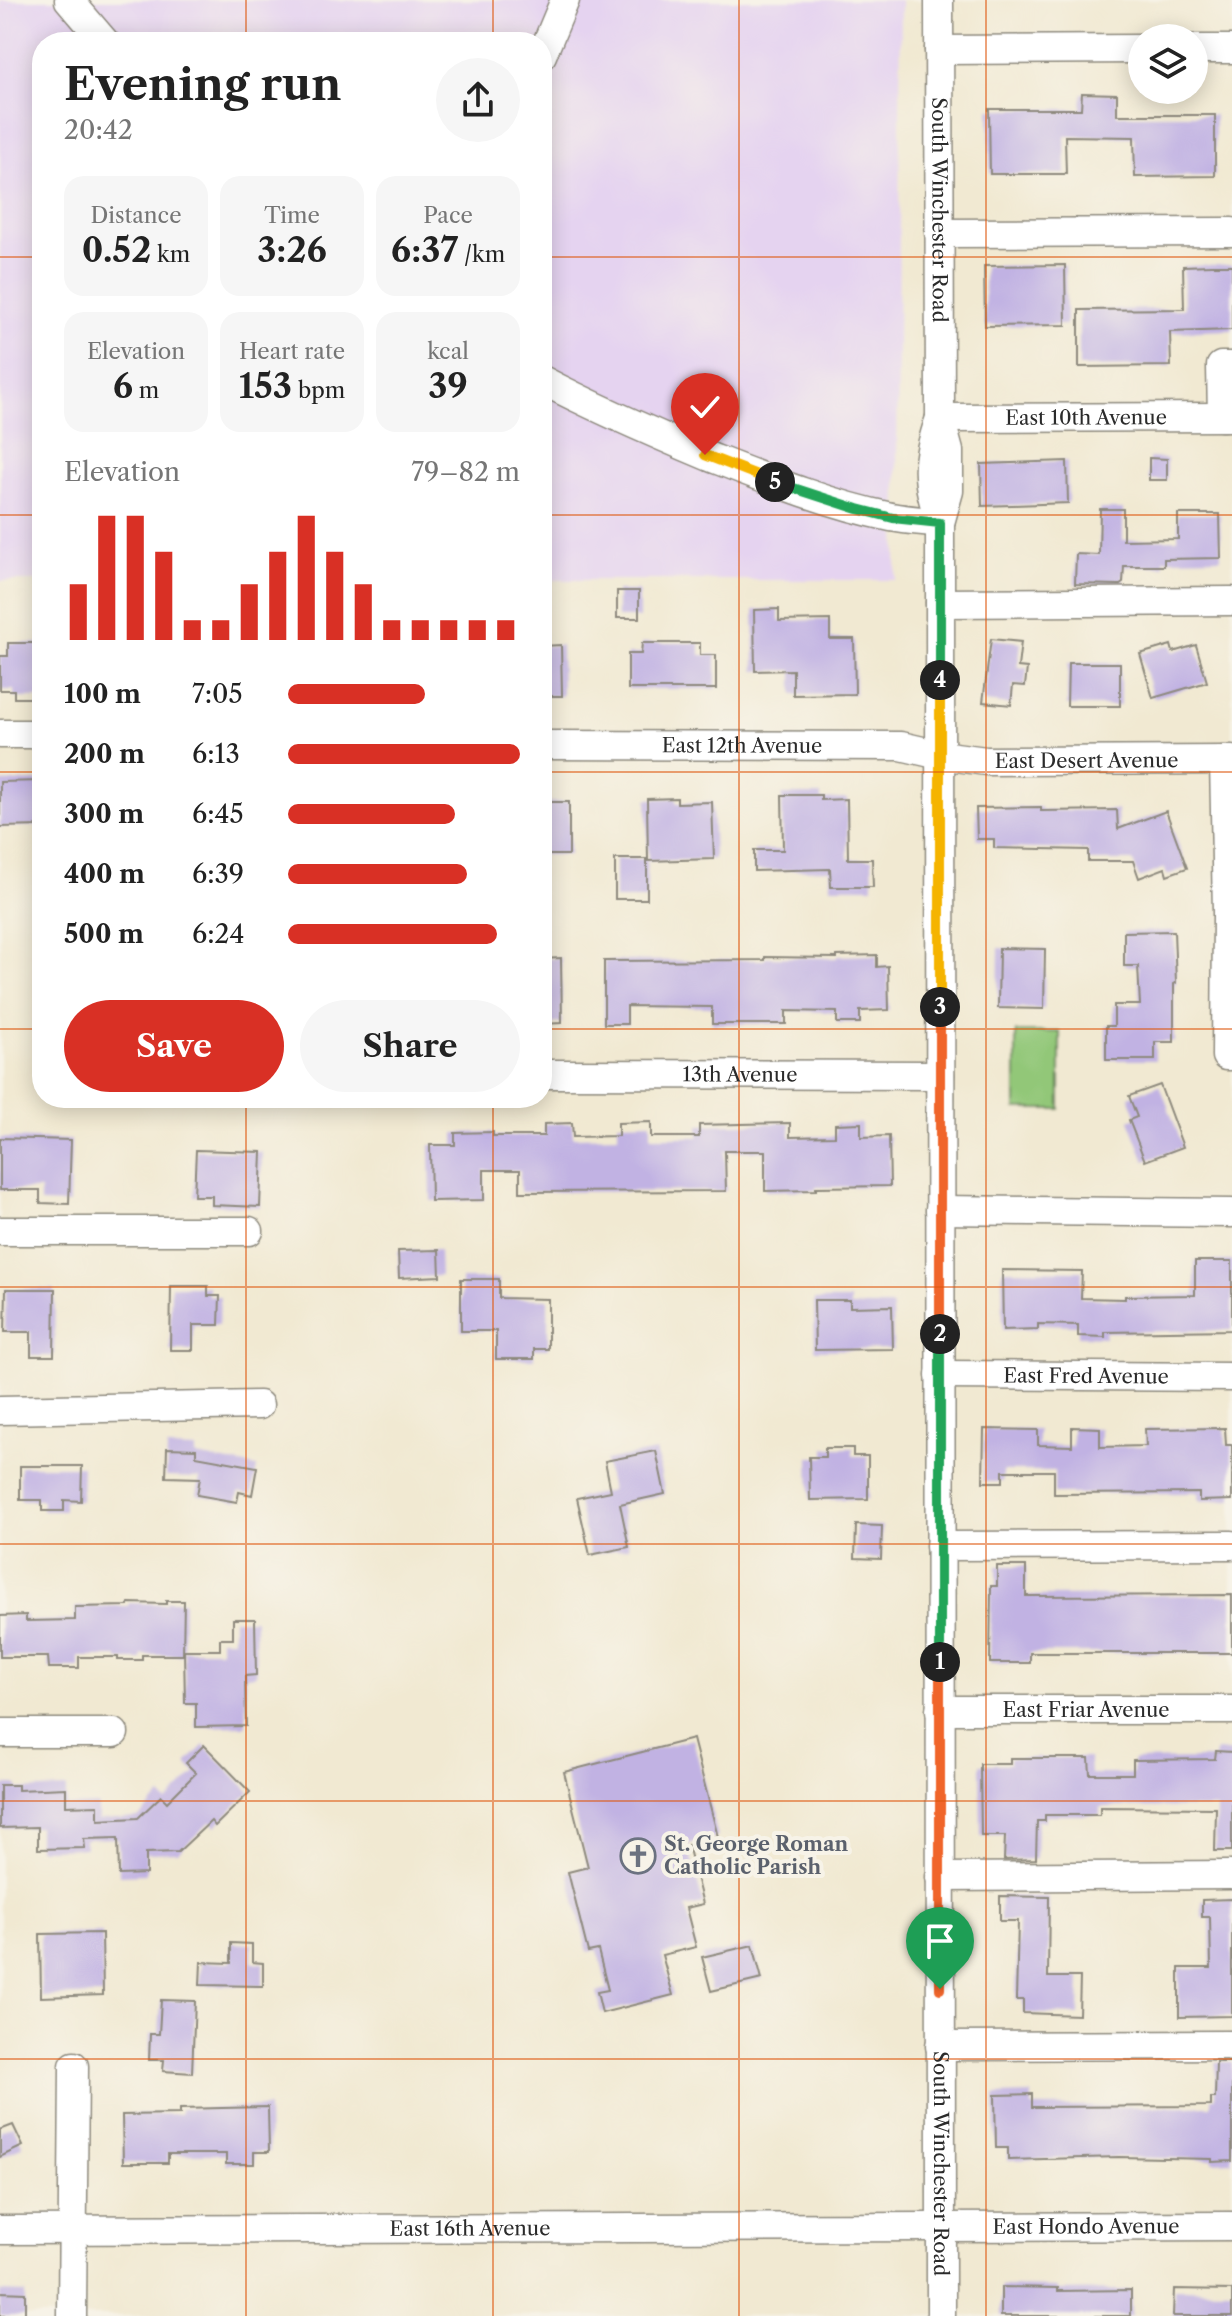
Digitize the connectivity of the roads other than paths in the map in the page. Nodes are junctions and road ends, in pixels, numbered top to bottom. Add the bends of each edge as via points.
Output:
1 (69, 0) edge
2 (565, 0) edge
3 (939, 0) edge
4 (96, 32) edge
5 (552, 32) edge
6 (1128, 49) edge
7 (1208, 49) edge
8 (1232, 49) edge
9 (939, 50) junction
10 (1232, 232) edge
11 (939, 233) junction
12 (1232, 366) edge
13 (552, 385) edge
14 (1227, 417) edge
15 (940, 418) junction
16 (940, 523) junction
17 (1232, 601) edge
18 (940, 603) junction
19 (0, 734) edge
20 (32, 734) edge
21 (552, 745) edge
22 (940, 755) junction
23 (1228, 760) edge
24 (1229, 913) edge
25 (1229, 1056) edge
26 (552, 1074) edge
27 (940, 1075) junction
28 (940, 1210) junction
29 (1232, 1213) edge
30 (0, 1231) edge
31 (249, 1231) dead end
32 (940, 1375) junction
33 (1232, 1377) edge
34 (259, 1405) dead end
35 (0, 1410) edge
36 (1232, 1545) edge
37 (940, 1546) junction
38 (940, 1710) junction
39 (1232, 1710) edge
40 (0, 1733) edge
41 (114, 1733) dead end
42 (1232, 1875) edge
43 (940, 1877) junction
44 (1232, 2045) edge
45 (940, 2046) junction
46 (74, 2066) dead end
47 (1232, 2226) edge
48 (941, 2228) junction
49 (0, 2230) edge
50 (73, 2230) junction
51 (72, 2316) edge
52 (941, 2316) edge

1 - 4 street
2 - 5 street
3 - 9 street, South Winchester Road
6 - 9 street
7 - 8 street
9 - 11 street, South Winchester Road
10 - 11 street
11 - 15 street, South Winchester Road
12 - 14 street via 1221,366
13 - 16 street via 646,431 765,478 858,509
14 - 15 street, East 10th Avenue
15 - 16 street, South Winchester Road via 928,451 929,488
16 - 18 street, South Winchester Road
17 - 18 street
18 - 22 street, South Winchester Road
19 - 20 street
21 - 22 street, East 12th Avenue via 901,746
22 - 23 street, East Desert Avenue via 986,761
22 - 27 street, South Winchester Road
23 - 24 street
24 - 25 street
26 - 27 street, 13th Avenue
27 - 28 street, South Winchester Road
28 - 29 street
28 - 32 street, South Winchester Road
30 - 31 street
32 - 33 street, East Fred Avenue
32 - 37 street, South Winchester Road
34 - 35 street
36 - 37 street
37 - 38 street, South Winchester Road
38 - 39 street, East Friar Avenue
38 - 43 street, South Winchester Road
40 - 41 street
42 - 43 street
43 - 45 street, South Winchester Road
44 - 45 street
45 - 48 street, South Winchester Road
46 - 50 street
47 - 48 street, East Hondo Avenue
48 - 50 street, East 16th Avenue
48 - 52 street, South Winchester Road
49 - 50 street, East 16th Avenue
50 - 51 street

